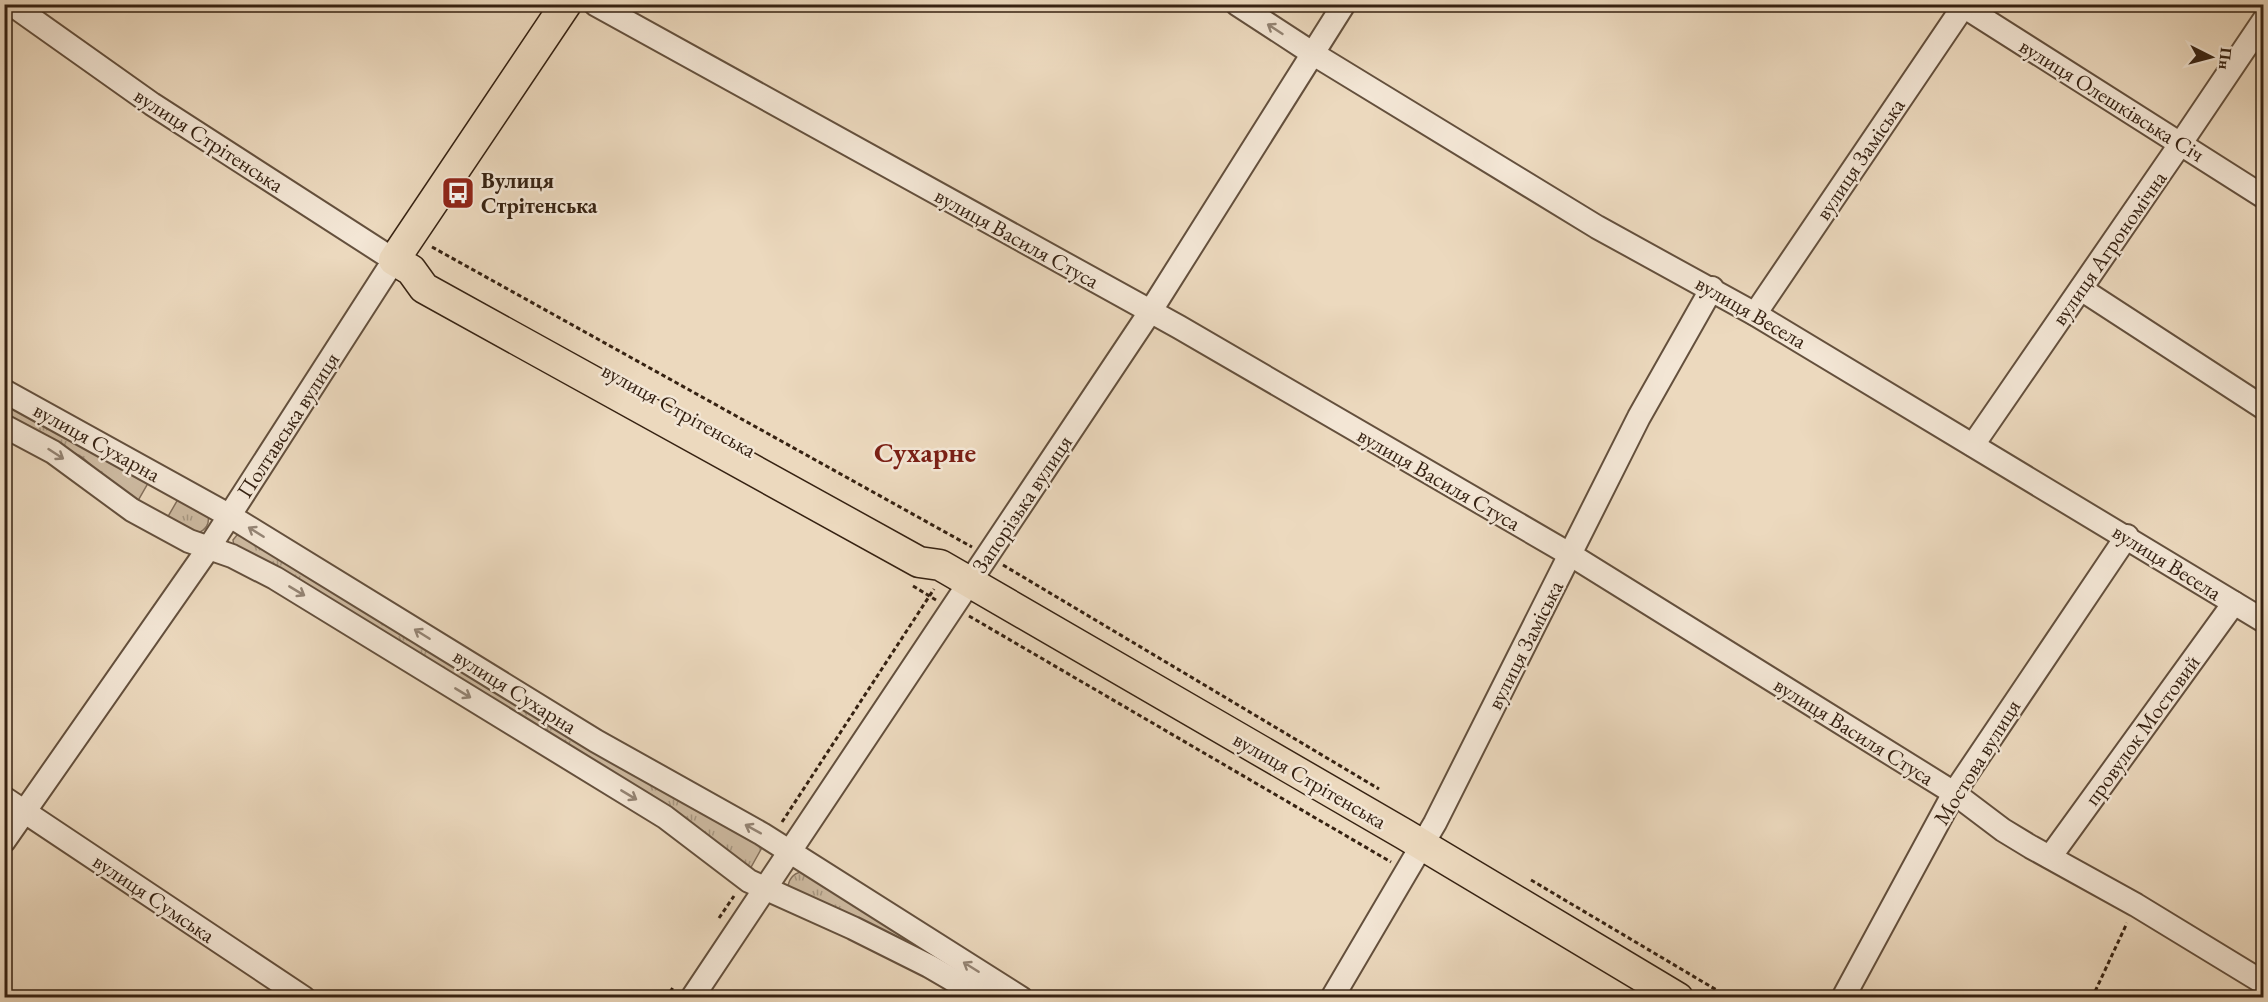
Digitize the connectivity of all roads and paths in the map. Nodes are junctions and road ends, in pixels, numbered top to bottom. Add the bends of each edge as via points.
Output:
1 (11, 4) edge
2 (566, 4) edge
3 (595, 4) edge
4 (1237, 4) edge
5 (1344, 4) edge
6 (1963, 5) edge
7 (2264, 20) edge
8 (1312, 53) junction
9 (2181, 143) junction
10 (2264, 197) edge
11 (410, 234) junction
12 (402, 265) junction
13 (1712, 288) junction
14 (2081, 289) junction
15 (1150, 312) junction
16 (1755, 314) junction
17 (4, 391) edge
18 (2264, 408) edge
19 (4, 426) edge
20 (1973, 445) junction
21 (230, 516) junction
22 (2127, 536) junction
23 (208, 549) junction
24 (987, 555) junction
25 (1571, 555) junction
26 (952, 572) junction
27 (930, 596) dead end
28 (2234, 603) junction
29 (952, 609) junction
30 (2264, 621) edge
31 (1954, 793) junction
32 (1386, 794) dead end
33 (4, 798) edge
34 (24, 811) junction
35 (770, 840) junction
36 (4, 841) edge
37 (1421, 845) junction
38 (789, 852) junction
39 (2050, 857) junction
40 (1406, 871) junction
41 (1525, 876) dead end
42 (765, 888) junction
43 (2136, 905) junction
44 (2264, 983) edge
45 (988, 992) edge
46 (304, 998) edge
47 (692, 998) edge
48 (1021, 998) edge
49 (1332, 998) edge
50 (1678, 998) edge
51 (1730, 998) edge
52 (1844, 998) edge
53 (2091, 998) edge

1 - 12 street, вулиця Стрітенська via 152,104
2 - 11 main road, Полтавська вулиця
3 - 15 street, вулиця Василя Стуса
8 -> 4 street, вулиця Весела
5 - 8 street, Запорізька вулиця
6 - 9 street, вулиця Олешківська Січ
6 - 16 street, вулиця Заміська
7 - 9 street, вулиця Агрономічна
8 - 13 street, вулиця Весела via 1598,227
8 - 15 street, Запорізька вулиця
9 - 10 street, вулиця Олешківська Січ
9 - 14 street, вулиця Агрономічна
11 - 12 main road, Полтавська вулиця
11 - 24 path
12 - 21 street, Полтавська вулиця
12 - 26 main road, вулиця Стрітенська via 436,272 926,549
13 - 16 street, вулиця Весела
13 - 25 street, вулиця Заміська via 1639,417
14 - 18 street
14 - 20 street, вулиця Агрономічна
15 - 24 street, Запорізька вулиця
15 - 25 street, вулиця Василя Стуса
16 - 20 street, вулиця Весела
17 - 21 street, вулиця Сухарна
19 -> 23 street, вулиця Сухарна via 53,452 132,510
20 - 22 street, вулиця Весела
21 - 23 street, Полтавська вулиця
35 -> 21 street, вулиця Сухарна via 596,741
22 - 28 street, вулиця Весела
22 - 31 street, Мостова вулиця
23 - 34 street, Полтавська вулиця
23 -> 42 street, вулиця Сухарна via 232,556 275,578 665,817 749,881
24 - 26 street, Запорізька вулиця
24 - 32 path
25 - 31 street, вулиця Василя Стуса
25 - 37 street, вулиця Заміська
26 - 29 street, Запорізька вулиця
26 - 37 main road, вулиця Стрітенська
27 - 35 path
28 - 30 street, вулиця Весела
28 - 39 street, провулок Мостовий
29 - 38 street, Запорізька вулиця
29 - 40 path
31 - 39 street, вулиця Василя Стуса via 2003,830
31 - 52 street, Мостова вулиця
33 - 34 street, вулиця Сумська
34 - 36 street, Полтавська вулиця
34 - 46 street, вулиця Сумська
35 - 38 street, вулиця Сухарна
37 - 40 street, вулиця Заміська
37 - 50 main road, вулиця Стрітенська
38 - 42 street, Запорізька вулиця
45 -> 38 street, вулиця Сухарна
39 - 43 street, вулиця Василя Стуса
40 - 49 street, вулиця Заміська
41 - 51 path
42 - 45 street, вулиця Сухарна
42 - 47 street, Запорізька вулиця
43 - 44 street, вулиця Василя Стуса
43 - 53 path
45 - 48 street, вулиця Сухарна

